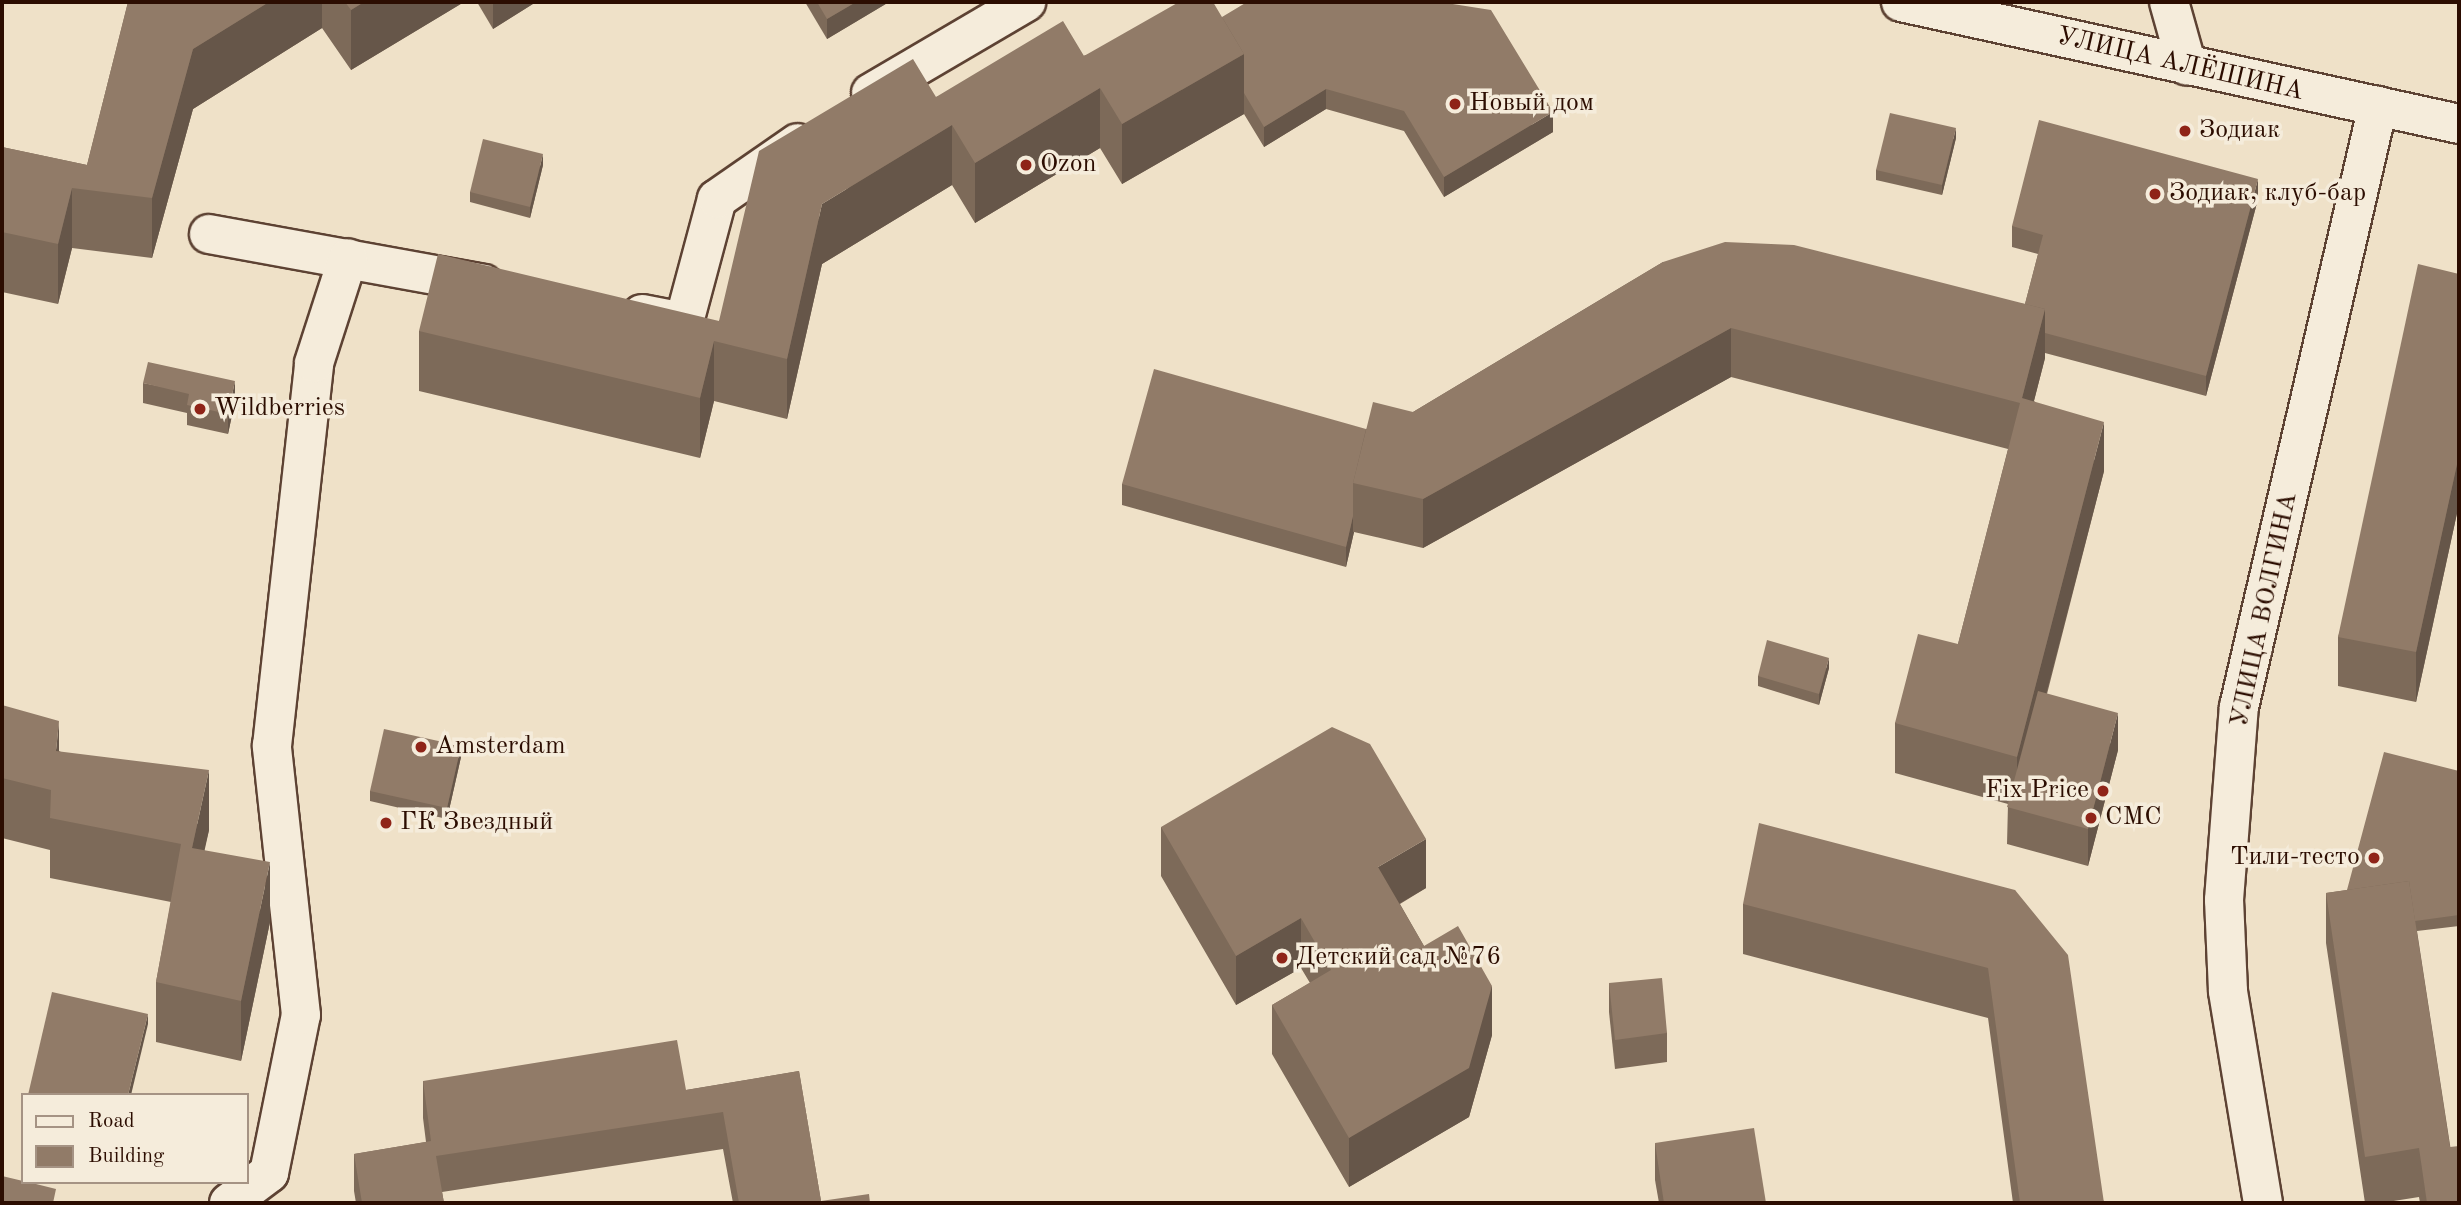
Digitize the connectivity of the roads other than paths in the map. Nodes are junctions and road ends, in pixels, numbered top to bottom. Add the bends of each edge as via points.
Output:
1 (1026, 2) edge
2 (1901, 2) edge
3 (2169, 2) edge
4 (2188, 66) junction
5 (2378, 106) junction
6 (2459, 124) edge
7 (209, 234) dead end
8 (348, 258) junction
9 (522, 292) edge
10 (603, 307) edge
11 (229, 1203) edge
12 (2263, 1203) edge

1 - 10 street via 829,121 717,199 684,322
2 - 4 street, УЛИЦА АЛЁШИНА
3 - 4 street
4 - 5 street, УЛИЦА АЛЁШИНА
5 - 6 street, УЛИЦА АЛЁШИНА
5 - 12 street, УЛИЦА ВОЛГИНА via 2239,708 2224,900 2228,991
7 - 8 street
8 - 9 street
8 - 11 street via 314,363 272,746 301,1015 269,1173

